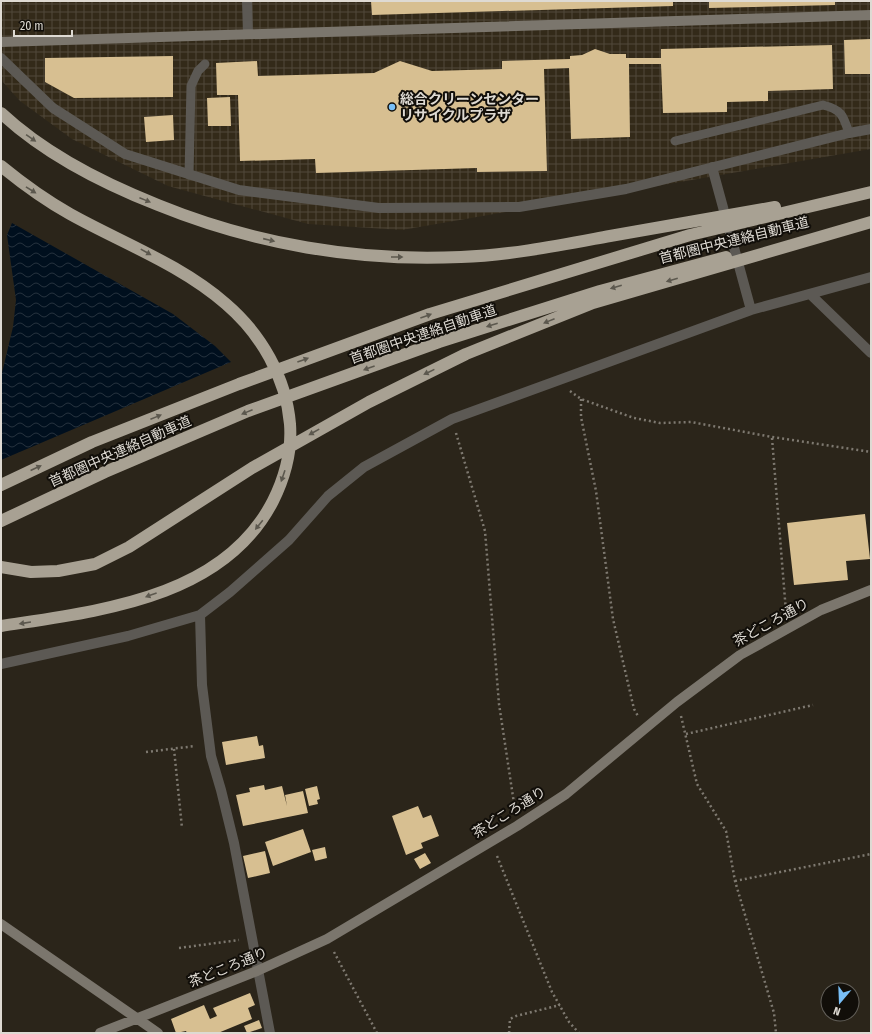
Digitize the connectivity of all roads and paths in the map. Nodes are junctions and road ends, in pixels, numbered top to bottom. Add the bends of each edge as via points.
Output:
1 (247, 1) edge
2 (871, 15) edge
3 (248, 34) junction
4 (1, 42) edge
5 (1, 58) edge
6 (205, 64) dead end
7 (1, 113) edge
8 (871, 129) edge
9 (849, 133) junction
10 (675, 141) dead end
11 (1, 166) edge
12 (712, 167) junction
13 (189, 175) junction
14 (871, 191) edge
15 (871, 222) edge
16 (871, 277) edge
17 (810, 294) junction
18 (750, 306) junction
19 (871, 353) edge
20 (556, 382) junction
21 (581, 399) junction
22 (452, 419) junction
23 (772, 437) junction
24 (871, 452) edge
25 (1, 485) edge
26 (1, 521) edge
27 (1, 567) edge
28 (871, 590) edge
29 (200, 614) junction
30 (1, 626) edge
31 (788, 628) junction
32 (1, 664) edge
33 (677, 702) junction
34 (813, 705) dead end
35 (646, 728) junction
36 (686, 734) junction
37 (209, 745) junction
38 (174, 749) junction
39 (146, 752) dead end
40 (517, 826) junction
41 (182, 828) dead end
42 (491, 840) junction
43 (871, 854) edge
44 (735, 881) junction
45 (1, 924) edge
46 (251, 938) junction
47 (327, 939) junction
48 (179, 948) dead end
49 (257, 971) junction
50 (560, 1005) junction
51 (137, 1018) junction
52 (100, 1033) edge
53 (158, 1033) edge
54 (270, 1033) edge
55 (376, 1033) edge
56 (509, 1033) edge
57 (579, 1033) edge
58 (776, 1033) edge

1 - 3 street
2 - 3 street
3 - 4 street
5 - 13 street via 53,108 125,154
6 - 13 lane via 198,71 191,86
7 -> 14 highway via 49,151 89,174 131,195 184,216 238,233 290,245 387,257 461,257 534,250
8 - 9 street
9 - 10 lane via 842,114 823,105
9 - 12 street
11 -> 30 highway via 25,186 70,214 181,272 226,303 255,334 273,363 288,404 291,439 287,467 278,492 264,518 246,541 222,561 186,583 131,603 83,614
12 - 13 street via 626,188 519,207 379,208 239,190
12 - 18 street
25 -> 14 highway, 首都圏中央連絡自動車道 via 92,442 238,384 430,314 690,235
15 -> 26 highway, 首都圏中央連絡自動車道 via 700,263 600,291 439,342 248,411 105,472
15 -> 27 highway via 593,303 466,354 369,402 252,468 130,547 95,564 58,571 31,572
16 - 17 street
17 - 18 street
17 - 19 street
18 - 20 street
20 - 21 path
20 - 22 street
21 - 23 path via 634,418 660,422 691,422
21 - 35 path via 581,417 596,491 613,620 634,709
22 - 29 street via 364,467 328,496 289,540 230,592
22 - 40 path via 484,531 499,704
23 - 24 path
23 - 31 path
28 - 31 street, 茶どころ通り via 821,610
29 - 32 street via 128,636
29 - 37 street via 202,685
31 - 33 street, 茶どころ通り via 740,655
33 - 35 street, 茶どころ通り
33 - 36 path
34 - 36 path
35 - 40 street, 茶どころ通り via 566,794
36 - 44 path via 697,784 726,831
37 - 38 path
37 - 46 street via 232,837
38 - 39 path
38 - 41 path
40 - 42 street, 茶どころ通り
42 - 47 street, 茶どころ通り
42 - 50 path via 552,992
43 - 44 path
44 - 58 path via 774,1013
45 - 51 street
46 - 48 path
46 - 49 street
47 - 49 street, 茶どころ通り
47 - 55 path
49 - 51 street, 茶どころ通り
49 - 54 street
50 - 56 path via 510,1019
50 - 57 path
51 - 52 street, 茶どころ通り
51 - 53 street

